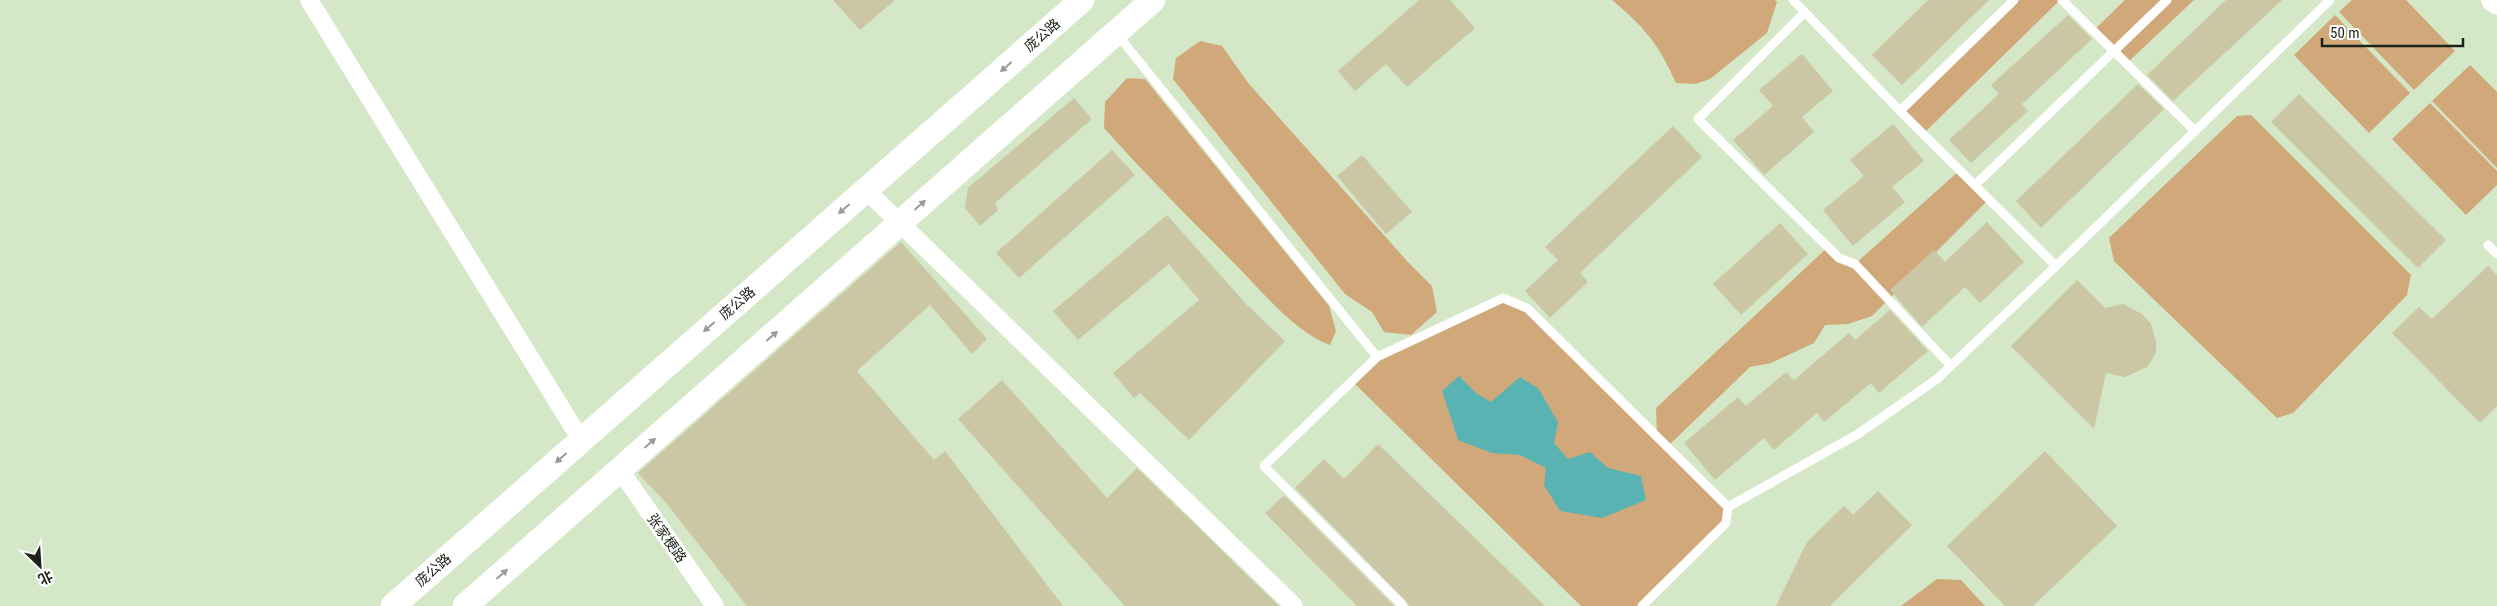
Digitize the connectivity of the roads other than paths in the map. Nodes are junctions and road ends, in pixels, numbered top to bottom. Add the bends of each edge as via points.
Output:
1 (309, 0) edge
2 (1082, 0) edge
3 (1153, 0) edge
4 (1794, 0) edge
5 (2014, 0) edge
6 (2062, 0) edge
7 (2167, 0) edge
8 (2330, 0) edge
9 (2492, 0) edge
10 (2497, 4) edge
11 (1804, 13) junction
12 (1116, 32) junction
13 (2114, 50) junction
14 (1900, 111) junction
15 (2194, 130) junction
16 (1975, 185) junction
17 (866, 190) junction
18 (900, 223) junction
19 (2488, 245) dead end
20 (2497, 254) edge
21 (2056, 266) junction
22 (1377, 357) junction
23 (1951, 366) junction
24 (581, 440) junction
25 (620, 470) junction
26 (1728, 507) junction
27 (393, 606) edge
28 (465, 606) edge
29 (715, 606) edge
30 (1294, 606) edge
31 (1403, 606) edge
32 (1642, 606) edge

1 - 24 street
2 -> 17 main road, 庞公路
3 - 12 main road
4 - 11 lane
5 - 14 lane
6 - 13 lane
7 - 13 lane
8 - 15 lane
9 - 10 street
11 - 14 lane
11 - 23 lane via 1698,119 1839,258 1855,264
18 -> 12 main road
12 - 22 lane
13 - 15 lane
13 - 16 lane
14 - 16 lane
15 - 21 lane
16 - 21 lane
17 - 18 street
17 -> 24 main road, 庞公路
25 -> 18 main road
18 - 30 street
19 - 20 lane
21 - 23 lane
22 - 26 lane via 1503,298 1527,308
22 - 31 lane via 1264,466
23 - 26 lane via 1938,379 1858,434
24 -> 27 main road, 庞公路
28 -> 25 main road
25 - 29 street, 张家梗路
26 - 32 lane via 1726,523

